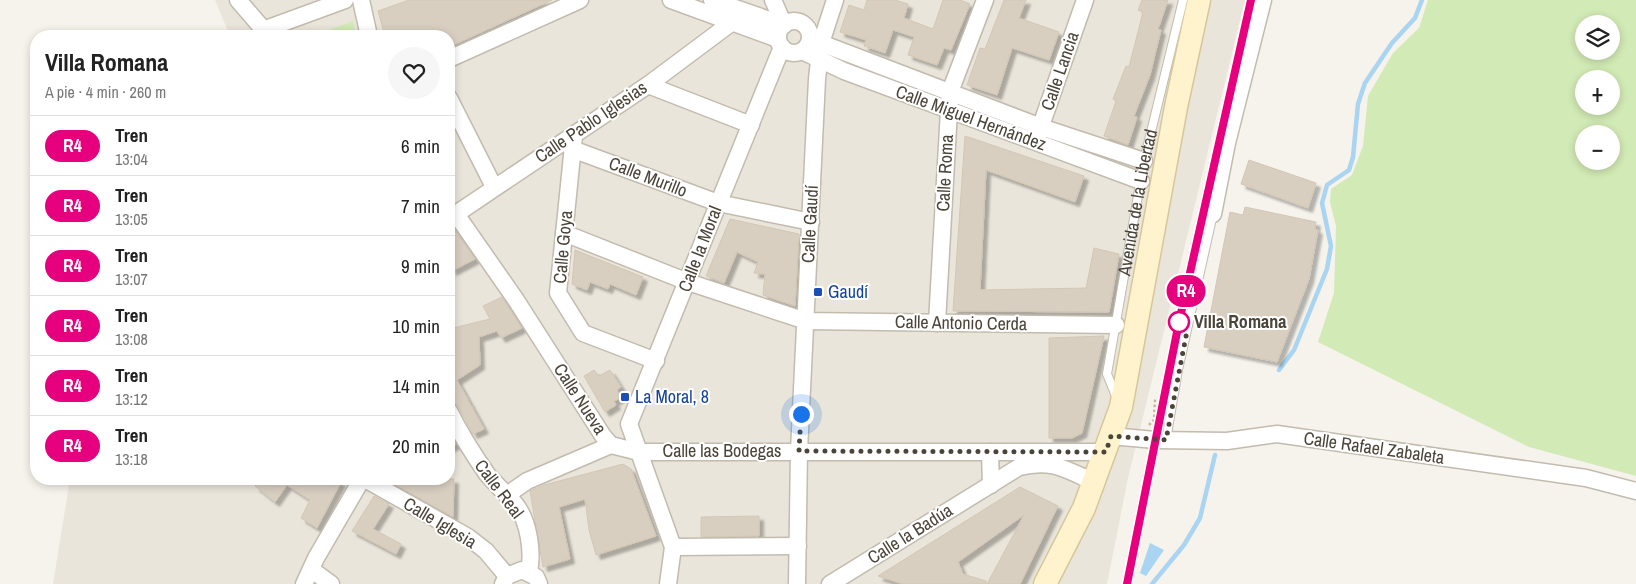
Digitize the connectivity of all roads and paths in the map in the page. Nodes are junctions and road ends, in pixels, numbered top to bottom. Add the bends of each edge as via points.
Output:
1 (238, 0) edge
2 (345, 0) edge
3 (361, 0) edge
4 (580, 0) edge
5 (671, 0) edge
6 (712, 0) edge
7 (756, 0) edge
8 (773, 0) edge
9 (835, 0) edge
10 (985, 0) edge
11 (1085, 0) edge
12 (1183, 0) edge
13 (1199, 0) edge
14 (1263, 0) edge
15 (735, 16) junction
16 (263, 30) edge
17 (273, 30) edge
18 (368, 30) edge
19 (782, 37) junction
20 (813, 48) junction
21 (455, 56) edge
22 (648, 85) junction
23 (950, 92) junction
24 (455, 110) edge
25 (949, 110) junction
26 (751, 125) junction
27 (1038, 134) junction
28 (573, 142) junction
29 (1144, 161) junction
30 (1141, 181) junction
31 (494, 187) junction
32 (718, 203) junction
33 (455, 213) edge
34 (1214, 214) joint
35 (455, 219) edge
36 (812, 222) junction
37 (564, 234) junction
38 (688, 282) junction
39 (806, 321) junction
40 (937, 323) junction
41 (1116, 325) junction
42 (656, 361) junction
43 (1155, 399) dead end
44 (1121, 407) junction
45 (455, 423) edge
46 (1146, 428) dead end
47 (1166, 440) junction
48 (1108, 444) junction
49 (611, 445) junction
50 (799, 451) junction
51 (639, 452) junction
52 (990, 452) junction
53 (1042, 452) junction
54 (1019, 467) junction
55 (1094, 482) junction
56 (359, 485) edge
57 (374, 485) edge
58 (991, 485) junction
59 (1636, 491) edge
60 (507, 495) junction
61 (798, 546) junction
62 (672, 547) junction
63 (308, 577) edge
64 (534, 578) edge
65 (505, 580) edge
66 (838, 583) edge
67 (331, 584) edge
68 (668, 584) edge
69 (797, 584) edge
70 (1045, 584) edge

1 - 16 street
2 - 17 street
3 - 18 street
4 - 21 street
5 - 15 street
6 - 15 street
7 - 15 street, Calle Pablo Iglesias
8 - 19 street
9 - 20 street, Calle Gaudí
10 - 23 street, Calle Roma
11 - 27 street, Calle Lancia
12 - 29 lane, Avenida de la Libertad
13 - 44 main road, Avenida de la Libertad
14 - 34 street via 1227,142
15 - 19 street
15 - 22 street, Calle Pablo Iglesias
19 - 20 street via 788,52
19 - 20 street via 791,22 798,22 805,25
19 - 26 street, Calle la Moral
20 - 23 street, Calle Miguel Hernández
20 - 25 street, Calle Miguel Hernández via 844,71
20 - 36 street, Calle Gaudí
22 - 26 street
22 - 28 street, Calle Pablo Iglesias
23 - 25 street, Calle Roma
23 - 27 street, Calle Miguel Hernández
24 - 31 street
25 - 27 street, Calle Miguel Hernández
25 - 40 street, Calle Roma
26 - 32 street, Calle la Moral
27 - 29 street, Calle Miguel Hernández
27 - 30 street, Calle Miguel Hernández
28 - 31 street, Calle Pablo Iglesias
28 - 32 street, Calle Murillo
28 - 37 street, Calle Goya
29 - 30 lane, Avenida de la Libertad
30 - 41 lane, Avenida de la Libertad
31 - 33 street, Calle Pablo Iglesias
32 - 36 street, Calle Murillo
32 - 38 street, Calle la Moral
34 - 47 lane via 1178,370
35 - 49 street, Calle Nueva via 516,300
36 - 39 street, Calle Gaudí
37 - 38 street, Calle Antonio Cerda
37 - 42 street, Calle Goya via 558,293 583,333
38 - 39 street, Calle Antonio Cerda
38 - 42 street, Calle la Moral
39 - 40 street, Calle Antonio Cerda
39 - 50 street, Calle Gaudí
40 - 41 street, Calle Antonio Cerda
41 - 44 lane, Avenida de la Libertad via 1107,374
42 - 51 street, Calle la Moral via 629,424
43 - 46 path via 1154,420
44 - 48 main road, Avenida de la Libertad
45 - 60 street, Calle Real via 489,477
47 - 48 street, Calle Rafael Zabaleta
47 - 59 street, Calle Rafael Zabaleta via 1226,441 1277,434 1586,478
48 - 53 street, Calle las Bodegas
48 - 55 main road, Avenida de la Libertad
49 - 51 street, Calle Nueva
49 - 60 street via 527,481
50 - 51 street, Calle las Bodegas
50 - 52 street, Calle las Bodegas
50 - 61 street, Calle Gaudí
51 - 62 street
52 - 53 street, Calle las Bodegas
52 - 58 street
53 - 54 street
54 - 55 street, Calle la Badúa via 1055,464
54 - 58 street, Calle la Badúa
55 - 70 main road, Avenida de la Libertad
56 - 63 street
57 - 65 street, Calle Iglesia via 468,537 486,551
58 - 66 street, Calle la Badúa
60 - 64 street, Calle Real via 525,521
61 - 62 street
61 - 69 street, Calle Gaudí
62 - 68 street
63 - 67 street
64 - 65 street via 522,570

